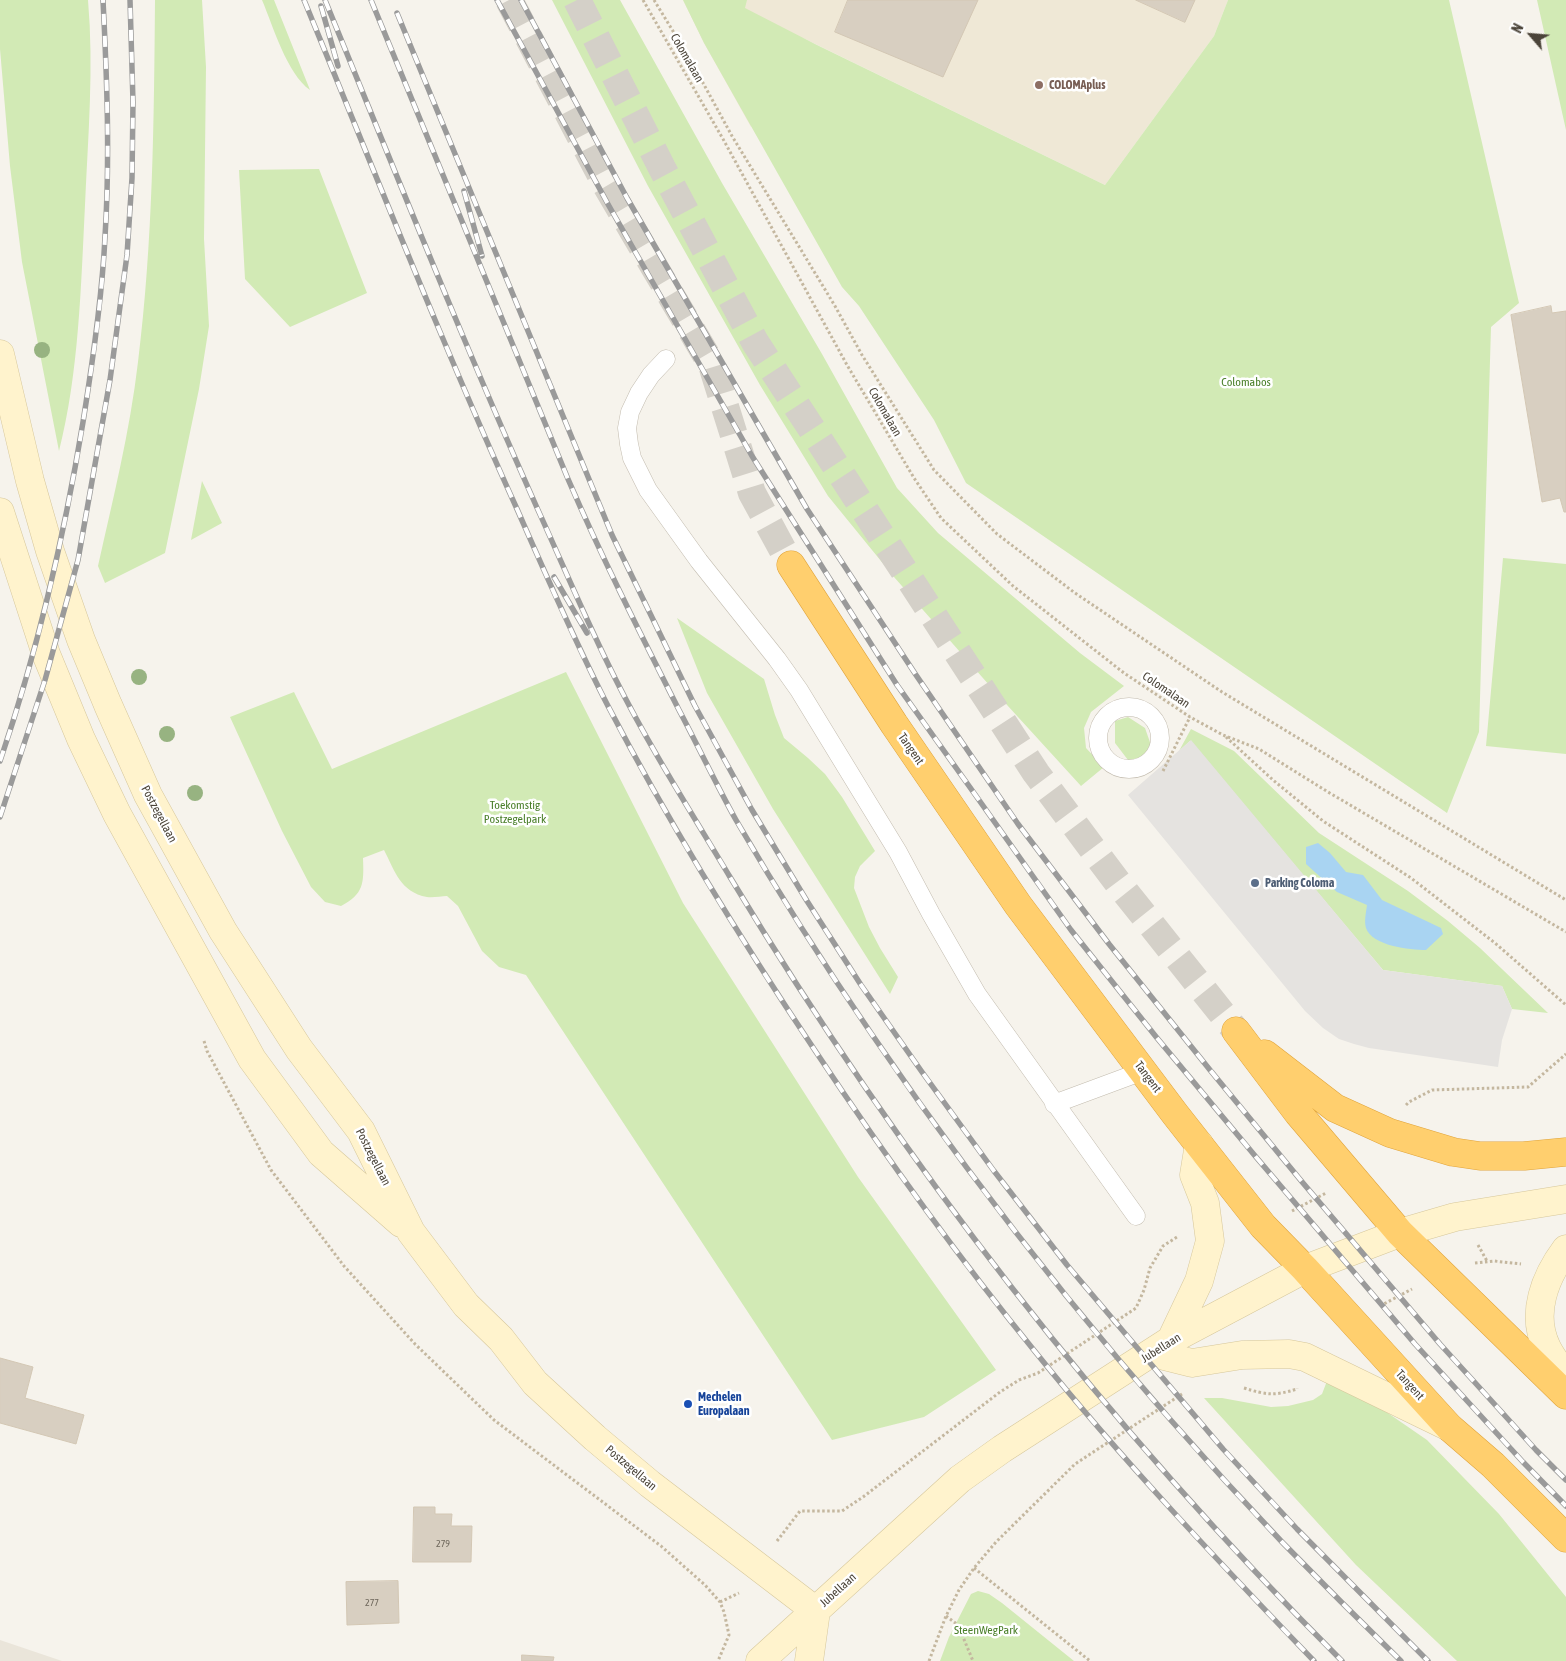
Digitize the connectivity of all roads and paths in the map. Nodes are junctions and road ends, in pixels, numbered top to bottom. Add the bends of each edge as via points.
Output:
1 (643, 0) edge
2 (654, 0) edge
3 (0, 354) edge
4 (666, 359) dead end
5 (0, 512) edge
6 (791, 565) tunnel mouth
7 (1190, 717) junction
8 (1223, 735) junction
9 (1163, 771) dead end
10 (1566, 900) edge
11 (1566, 932) edge
12 (1566, 1005) edge
13 (202, 1033) dead end
14 (1143, 1071) junction
15 (1054, 1104) junction
16 (1198, 1144) junction
17 (1566, 1152) edge
18 (1566, 1199) edge
19 (1136, 1216) dead end
20 (411, 1232) junction
21 (1400, 1233) junction
22 (1566, 1249) edge
23 (1305, 1269) junction
24 (1161, 1347) junction
25 (1566, 1378) edge
26 (1566, 1395) edge
27 (1449, 1427) junction
28 (863, 1497) dead end
29 (1566, 1538) edge
30 (758, 1567) junction
31 (816, 1611) junction
32 (946, 1616) junction
33 (718, 1661) edge
34 (760, 1661) edge
35 (809, 1661) edge
36 (929, 1661) edge
37 (973, 1661) edge
38 (1090, 1661) edge

1 - 7 path, Colomalaan via 847,364 941,518 1012,586 1124,673
2 - 10 path via 862,355 934,470 997,534 1075,594 1222,692
3 - 20 main road, Postzegellaan via 50,551 84,648 148,795 222,931 299,1049 361,1131
4 - 15 lane via 651,375 630,412 628,444 636,469 667,518 799,690 898,852 977,994
5 - 20 main road, Postzegellaan via 46,654 80,739 117,814 252,1059 321,1153
6 - 14 highway, Tangent via 894,724 1018,905
7 - 8 path, Colomalaan
7 - 9 path
8 - 11 path via 1259,749
8 - 12 path via 1323,822 1411,878 1495,942
13 - 33 path via 207,1051 271,1170 344,1266 415,1344 494,1420 661,1546 720,1602 729,1635
14 - 15 lane
14 - 16 highway, Tangent
15 - 19 lane
16 - 23 highway, Tangent via 1263,1226
16 - 24 main road via 1194,1175 1205,1202 1210,1241 1199,1281
17 - 21 highway via 1480,1156 1453,1152 1390,1133 1335,1108 1238,1034 1298,1113
18 - 21 main road, Jubellaan via 1454,1216
20 - 30 main road, Postzegellaan via 466,1305 500,1339 535,1383 650,1484
21 - 23 main road, Jubellaan
21 - 26 highway
22 - 25 main road via 1550,1273 1542,1298 1540,1319 1547,1348
23 - 24 main road, Jubellaan
23 - 27 highway, Tangent
24 - 27 main road via 1192,1363 1242,1355 1305,1357
24 - 31 main road, Jubellaan via 960,1478
27 - 29 highway, Tangent via 1493,1465
28 - 30 path via 842,1511 800,1511
30 - 31 main road, Postzegellaan
31 - 34 main road, Jubellaan
31 - 35 main road
32 - 36 path
32 - 37 path via 958,1625
32 - 38 path via 974,1568

